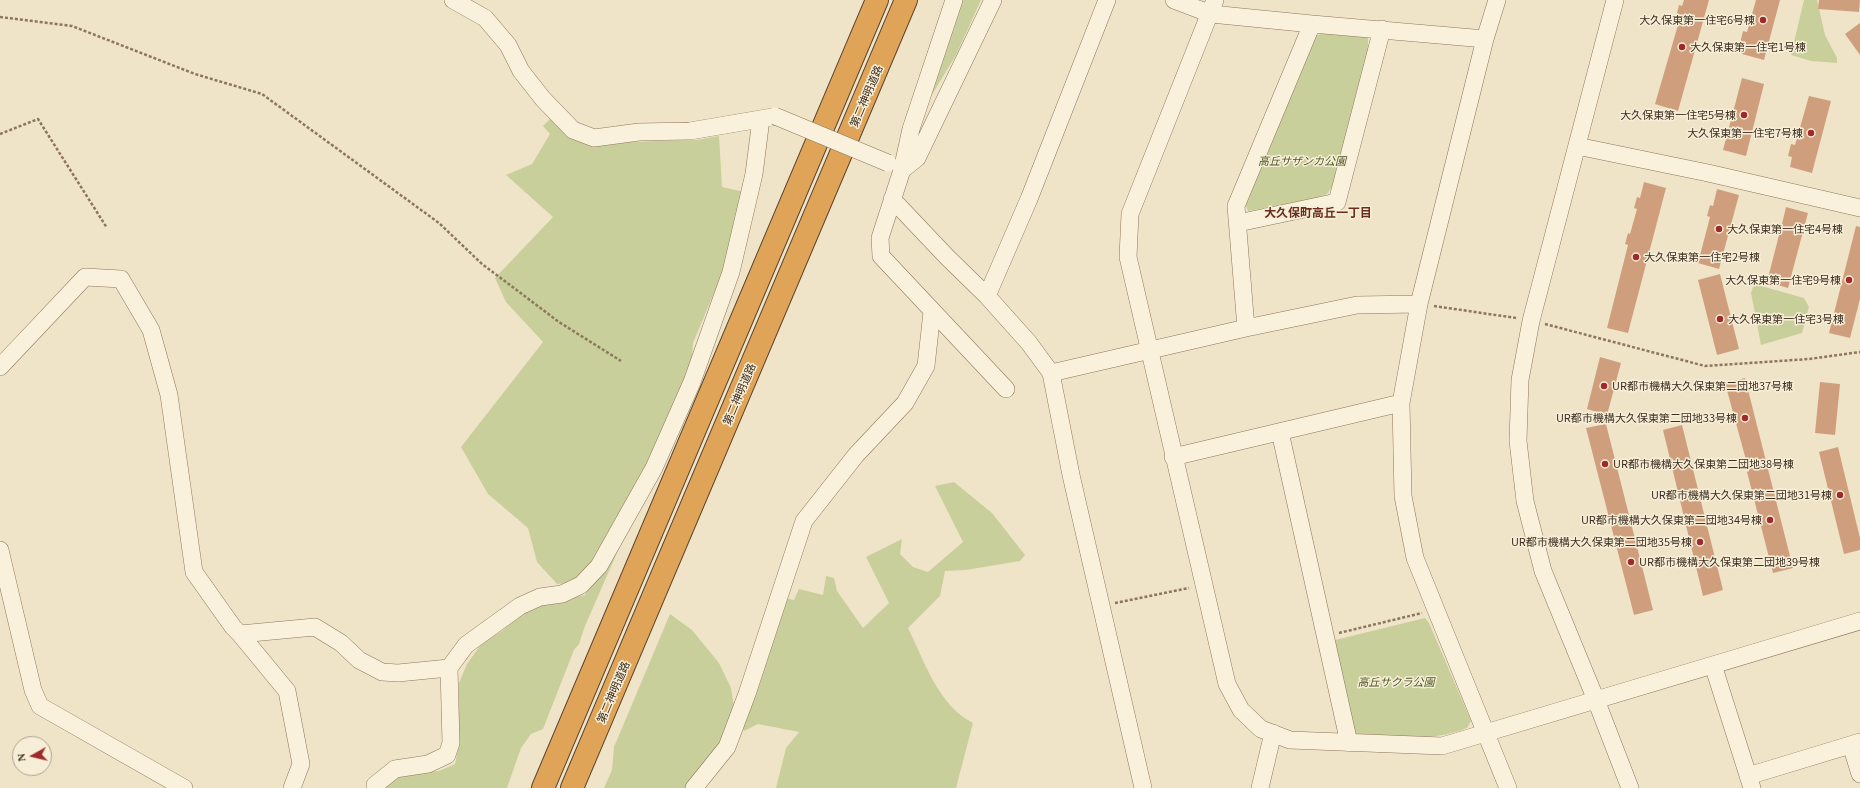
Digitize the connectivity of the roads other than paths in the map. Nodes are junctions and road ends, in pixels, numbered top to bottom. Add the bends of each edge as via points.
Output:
1 (453, 0) edge
2 (877, 0) edge
3 (906, 0) edge
4 (954, 0) edge
5 (993, 0) edge
6 (1107, 0) edge
7 (1174, 0) edge
8 (1497, 0) edge
9 (1615, 0) edge
10 (1213, 7) edge
11 (1312, 24) junction
12 (1382, 29) junction
13 (1485, 39) junction
14 (768, 117) junction
15 (1577, 146) junction
16 (895, 166) junction
17 (892, 199) junction
18 (1860, 208) edge
19 (1238, 223) junction
20 (987, 296) junction
21 (1419, 304) junction
22 (932, 312) junction
23 (1246, 328) junction
24 (1149, 352) junction
25 (0, 367) edge
26 (1051, 373) junction
27 (1006, 389) dead end
28 (1401, 403) junction
29 (1280, 432) junction
30 (1173, 457) junction
31 (0, 550) edge
32 (1860, 621) edge
33 (240, 634) junction
34 (1713, 665) junction
35 (449, 668) junction
36 (1596, 700) junction
37 (1273, 733) junction
38 (1486, 733) junction
39 (1349, 743) junction
40 (1856, 743) edge
41 (1860, 774) edge
42 (1750, 782) edge
43 (184, 788) edge
44 (292, 788) edge
45 (375, 788) edge
46 (543, 788) edge
47 (572, 788) edge
48 (694, 788) edge
49 (1143, 788) edge
50 (1260, 788) edge
51 (1508, 788) edge
52 (1630, 788) edge

1 - 14 street via 485,18 508,45 521,71 543,99 573,130 594,138 639,132 690,131
2 - 46 highway
3 - 47 highway, 第二神明道路
4 - 16 street via 911,129
5 - 16 street via 917,158
6 - 20 street via 1029,199
7 - 10 street
8 - 13 street
9 - 15 street
10 - 11 street
10 - 24 street via 1130,214 1128,257
11 - 12 street
11 - 19 street via 1236,206
12 - 13 street
12 - 19 street via 1337,202
13 - 21 street
14 - 16 street, bridge
14 - 35 street via 731,272 692,382 654,468 623,526 599,566 581,586 562,594 540,597 520,606 466,645
15 - 18 street
15 - 36 street via 1531,320 1520,380 1518,441 1525,501 1543,571
16 - 17 street
17 - 20 street
17 - 22 street via 880,238 881,256
19 - 23 street
20 - 26 street via 1029,343
21 - 23 street via 1357,305
21 - 28 street
22 - 27 street
22 - 48 street via 926,366 905,403 856,454 804,522 748,694 727,747
23 - 24 street
24 - 26 street
24 - 30 street
25 - 33 street via 85,277 121,279 151,330 169,395 194,572
26 - 49 street
28 - 29 street
28 - 38 street via 1403,496 1415,558
29 - 30 street
29 - 39 street
30 - 37 street via 1227,684 1241,710 1262,729
31 - 43 street via 33,690 40,706
32 - 34 street
33 - 35 street via 315,627 341,643 359,660 382,672
33 - 44 street via 287,691 301,764
34 - 36 street
34 - 42 street
35 - 45 street via 451,743 447,755 428,764 395,769
36 - 38 street
36 - 52 street
37 - 39 street via 1290,740
37 - 50 street
38 - 39 street via 1442,746
38 - 51 street
40 - 41 street
40 - 42 street

